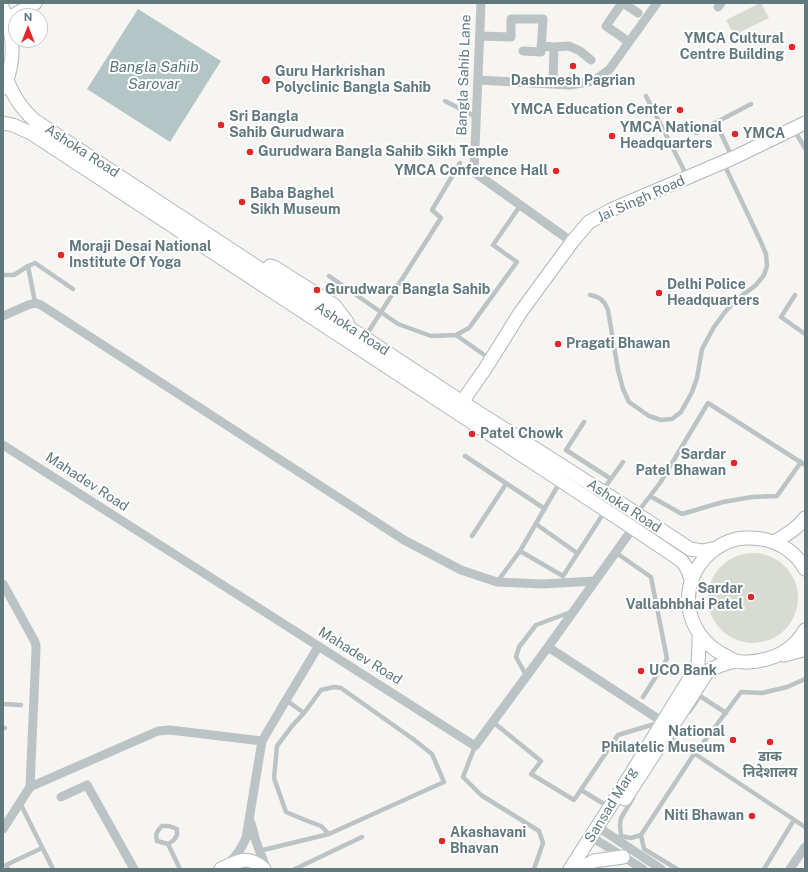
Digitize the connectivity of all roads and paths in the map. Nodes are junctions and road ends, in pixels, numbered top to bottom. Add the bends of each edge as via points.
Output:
1 (35, 3) edge
2 (481, 3) edge
3 (623, 3) edge
4 (657, 3) edge
5 (638, 13) dead end
6 (5, 14) edge
7 (480, 36) junction
8 (629, 42) junction
9 (541, 46) junction
10 (554, 47) junction
11 (523, 51) dead end
12 (591, 60) dead end
13 (478, 80) junction
14 (554, 84) junction
15 (5, 85) edge
16 (646, 96) dead end
17 (444, 101) dead end
18 (751, 104) dead end
19 (476, 117) junction
20 (3, 123) edge
21 (716, 123) junction
22 (799, 125) edge
23 (696, 133) dead end
24 (805, 148) edge
25 (728, 160) junction
26 (460, 163) dead end
27 (688, 178) junction
28 (520, 206) junction
29 (572, 242) junction
30 (28, 266) junction
31 (3, 275) edge
32 (329, 276) dead end
33 (73, 289) dead end
34 (590, 295) dead end
35 (795, 295) dead end
36 (35, 303) junction
37 (381, 312) junction
38 (3, 316) edge
39 (805, 334) edge
40 (456, 335) junction
41 (365, 337) junction
42 (491, 360) junction
43 (462, 402) junction
44 (584, 422) dead end
45 (3, 445) edge
46 (465, 456) dead end
47 (623, 462) dead end
48 (803, 463) edge
49 (611, 479) junction
50 (561, 481) junction
51 (506, 484) junction
52 (602, 492) junction
53 (650, 496) junction
54 (545, 509) junction
55 (606, 510) junction
56 (636, 514) junction
57 (805, 518) edge
58 (536, 524) junction
59 (633, 528) junction
60 (472, 536) dead end
61 (774, 542) junction
62 (716, 548) junction
63 (520, 551) junction
64 (615, 552) junction
65 (578, 553) junction
66 (805, 569) edge
67 (692, 580) junction
68 (595, 581) junction
69 (497, 582) junction
70 (3, 584) edge
71 (573, 612) junction
72 (805, 630) edge
73 (699, 634) junction
74 (318, 647) junction
75 (548, 647) junction
76 (805, 650) edge
77 (772, 658) junction
78 (736, 661) junction
79 (527, 676) junction
80 (805, 680) edge
81 (643, 697) dead end
82 (286, 700) junction
83 (3, 704) edge
84 (21, 705) dead end
85 (304, 713) junction
86 (726, 713) junction
87 (687, 714) dead end
88 (493, 722) junction
89 (663, 722) junction
90 (675, 732) dead end
91 (670, 738) junction
92 (262, 741) junction
93 (703, 743) dead end
94 (475, 746) junction
95 (662, 751) dead end
96 (694, 754) junction
97 (30, 787) junction
98 (581, 790) junction
99 (638, 791) dead end
100 (61, 797) dead end
101 (20, 803) junction
102 (609, 807) junction
103 (249, 819) junction
104 (794, 820) junction
105 (805, 827) edge
106 (3, 829) edge
107 (329, 834) junction
108 (599, 834) junction
109 (641, 835) junction
110 (362, 836) dead end
111 (168, 844) junction
112 (42, 848) junction
113 (259, 851) junction
114 (804, 851) edge
115 (623, 857) junction
116 (227, 866) edge
117 (8, 869) edge
118 (53, 869) edge
119 (134, 869) edge
120 (180, 869) edge
121 (265, 869) edge
122 (296, 869) edge
123 (534, 869) edge
124 (577, 869) edge
125 (643, 869) edge
126 (661, 869) edge
127 (677, 869) edge
128 (764, 869) edge
129 (790, 869) edge

1 - 6 main road
2 - 7 street, Bangla Sahib Lane
3 - 5 street
3 - 8 street via 606,26
4 - 8 street
6 - 15 main road via 11,34 12,50
7 - 9 street via 511,37 511,19 543,19
7 - 13 street, Bangla Sahib Lane
8 - 14 street via 609,70 594,81 570,85
9 - 10 street
9 - 11 street via 541,52
10 - 12 street via 569,46
10 - 14 street
13 - 14 street
13 - 19 street, Bangla Sahib Lane
15 - 41 main road, Ashoka Road via 34,120 252,263 274,267 334,305 352,329
16 - 27 lane
17 - 19 lane
18 - 21 lane
19 - 28 street, Bangla Sahib Lane via 474,172
20 - 50 main road, Ashoka Road via 13,124 31,133
21 - 23 lane
21 - 25 lane
22 - 24 lane
22 - 25 main road, Jai Singh Road
25 - 27 main road, Jai Singh Road
25 - 34 lane via 766,254 767,266 756,285 732,304 714,327 702,349 692,392 681,412 672,420 649,416 629,402 618,370 608,310 598,297
26 - 37 lane via 432,210 441,218
27 - 29 main road, Jai Singh Road via 613,209 589,222
28 - 29 street, Bangla Sahib Lane
28 - 40 lane via 494,245 517,262 468,328
29 - 42 main road, Jai Singh Road via 520,313
30 - 31 lane via 14,275
30 - 33 lane via 35,263
30 - 36 lane
32 - 37 lane
35 - 39 lane via 781,317
36 - 38 street
36 - 69 street via 404,540 461,570
37 - 40 lane via 398,324 431,336
37 - 41 lane
40 - 42 lane
41 - 43 main road, Ashoka Road
42 - 43 main road, Jai Singh Road
43 - 52 main road, Ashoka Road
44 - 49 lane via 566,450
45 - 74 street, Mahadev Road
46 - 51 lane
47 - 49 lane
48 - 53 lane via 777,496 723,502 682,514
48 - 53 lane via 708,403
49 - 52 lane
50 - 54 lane
50 - 55 main road, Ashoka Road
51 - 54 lane
51 - 60 lane
52 - 56 main road, Ashoka Road
53 - 56 lane
54 - 58 lane
55 - 59 main road, Ashoka Road
55 - 65 lane
56 - 62 main road, Ashoka Road via 690,549 703,551
57 - 61 main road via 794,530
58 - 63 lane
58 - 65 lane
59 - 64 street
59 - 67 main road, Ashoka Road via 682,561
61 - 62 main road via 744,538
61 - 66 main road via 785,547
62 - 67 main road via 696,570
63 - 65 lane via 563,576
63 - 69 lane
64 - 68 street
64 - 81 lane via 651,576 660,621 667,659
67 - 73 main road via 688,602 693,624
68 - 69 street via 542,584
68 - 71 street
70 - 97 street via 36,645
71 - 75 street
71 - 79 lane via 536,625 519,647 516,657
72 - 77 main road via 793,645
73 - 78 main road via 711,647
73 - 89 main road, Sansad Marg via 698,665
74 - 82 street
74 - 94 street, Mahadev Road
75 - 79 street
75 - 89 street
76 - 77 main road
77 - 78 main road
78 - 108 main road, Sansad Marg via 708,671
79 - 88 street
80 - 86 lane via 762,693 741,692
82 - 85 lane
82 - 92 street
83 - 84 lane
85 - 107 lane via 277,746 274,778 286,812 321,826
85 - 107 lane via 321,690 342,688 432,754 444,782
86 - 87 lane via 700,696
86 - 93 lane
88 - 94 street
88 - 98 lane via 541,761 531,774 574,800
89 - 98 lane via 618,735
89 - 102 main road, Sansad Marg
90 - 91 lane
91 - 95 lane
91 - 96 lane
92 - 97 street via 170,730 158,731
92 - 103 street
94 - 123 lane via 463,777 481,795 539,831 543,843
96 - 104 lane
96 - 109 lane
97 - 101 street
98 - 102 lane
99 - 109 lane via 621,818 620,826 621,836 631,838
100 - 119 street via 87,785
101 - 106 street
101 - 112 lane
102 - 108 main road, Sansad Marg
103 - 113 street
103 - 116 street via 243,846
104 - 105 lane
104 - 128 lane
107 - 113 lane
108 - 115 street
108 - 124 main road, Sansad Marg
108 - 126 street
109 - 127 lane via 644,849
110 - 122 lane
111 - 111 lane via 177,835 177,829 162,826 156,835 157,841
111 - 120 lane
112 - 117 lane via 6,865
112 - 118 lane
113 - 121 street
114 - 129 street
115 - 124 main road via 594,861
115 - 125 street
116 - 121 main road via 241,860 256,862

